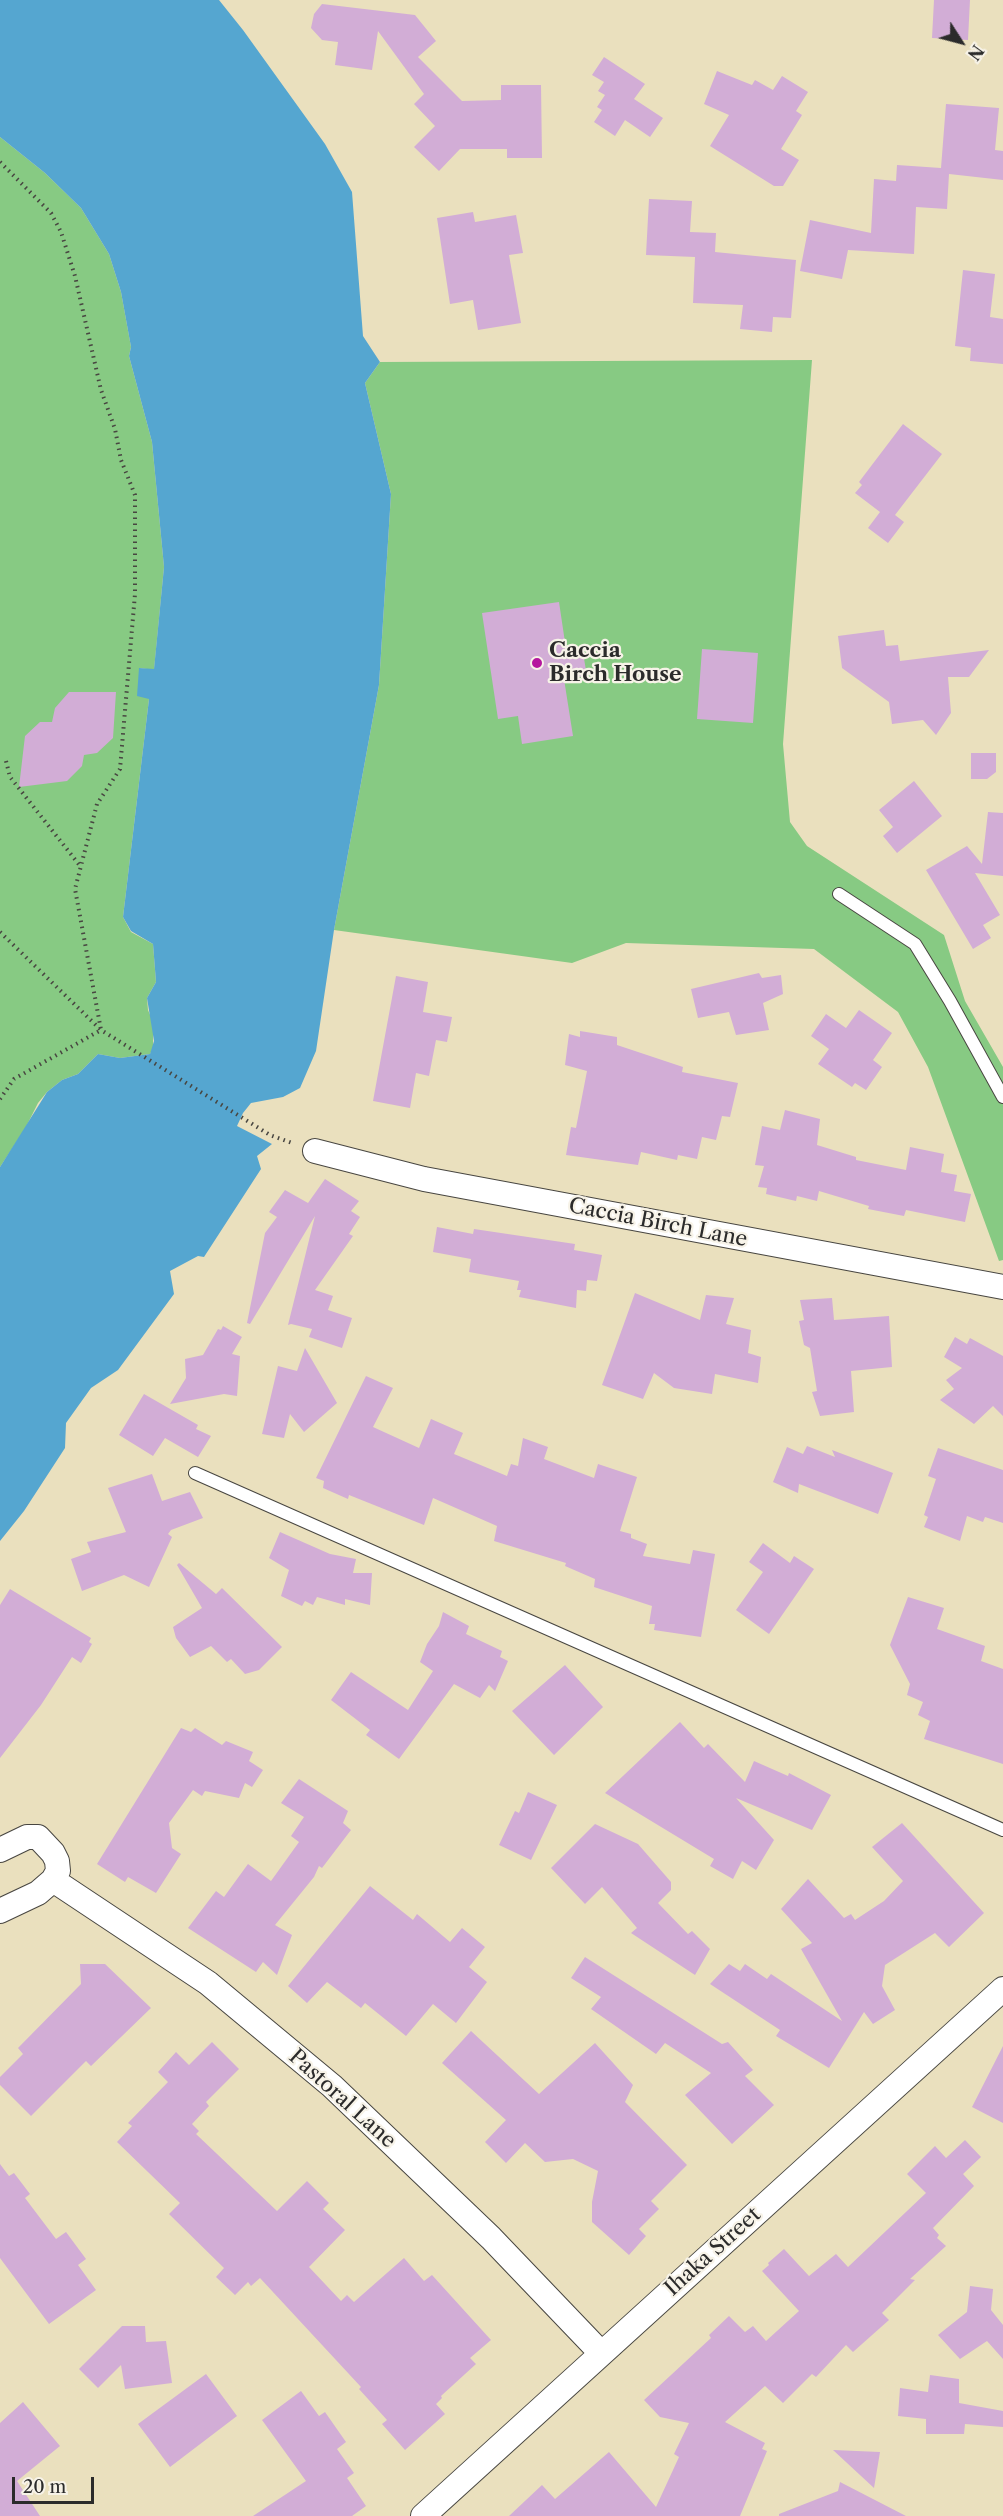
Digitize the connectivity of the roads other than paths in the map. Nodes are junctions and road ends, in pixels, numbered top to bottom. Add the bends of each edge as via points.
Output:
1 (839, 894) dead end
2 (1003, 1097) edge
3 (315, 1151) road end
4 (1003, 1287) edge
5 (195, 1473) dead end
6 (1003, 1830) edge
7 (0, 1850) edge
8 (53, 1880) junction
9 (0, 1911) edge
10 (1003, 1989) edge
11 (601, 2353) junction
12 (423, 2516) edge

1 - 2 lane via 915,944
3 - 4 street, Caccia Birch Lane via 424,1179
5 - 6 lane
7 - 8 street via 27,1837 38,1837 57,1862
8 - 9 street via 38,1893
8 - 11 street, Pastoral Lane via 208,1983 332,2086 491,2238
10 - 11 street, Ihaka Street
11 - 12 street, Ihaka Street

